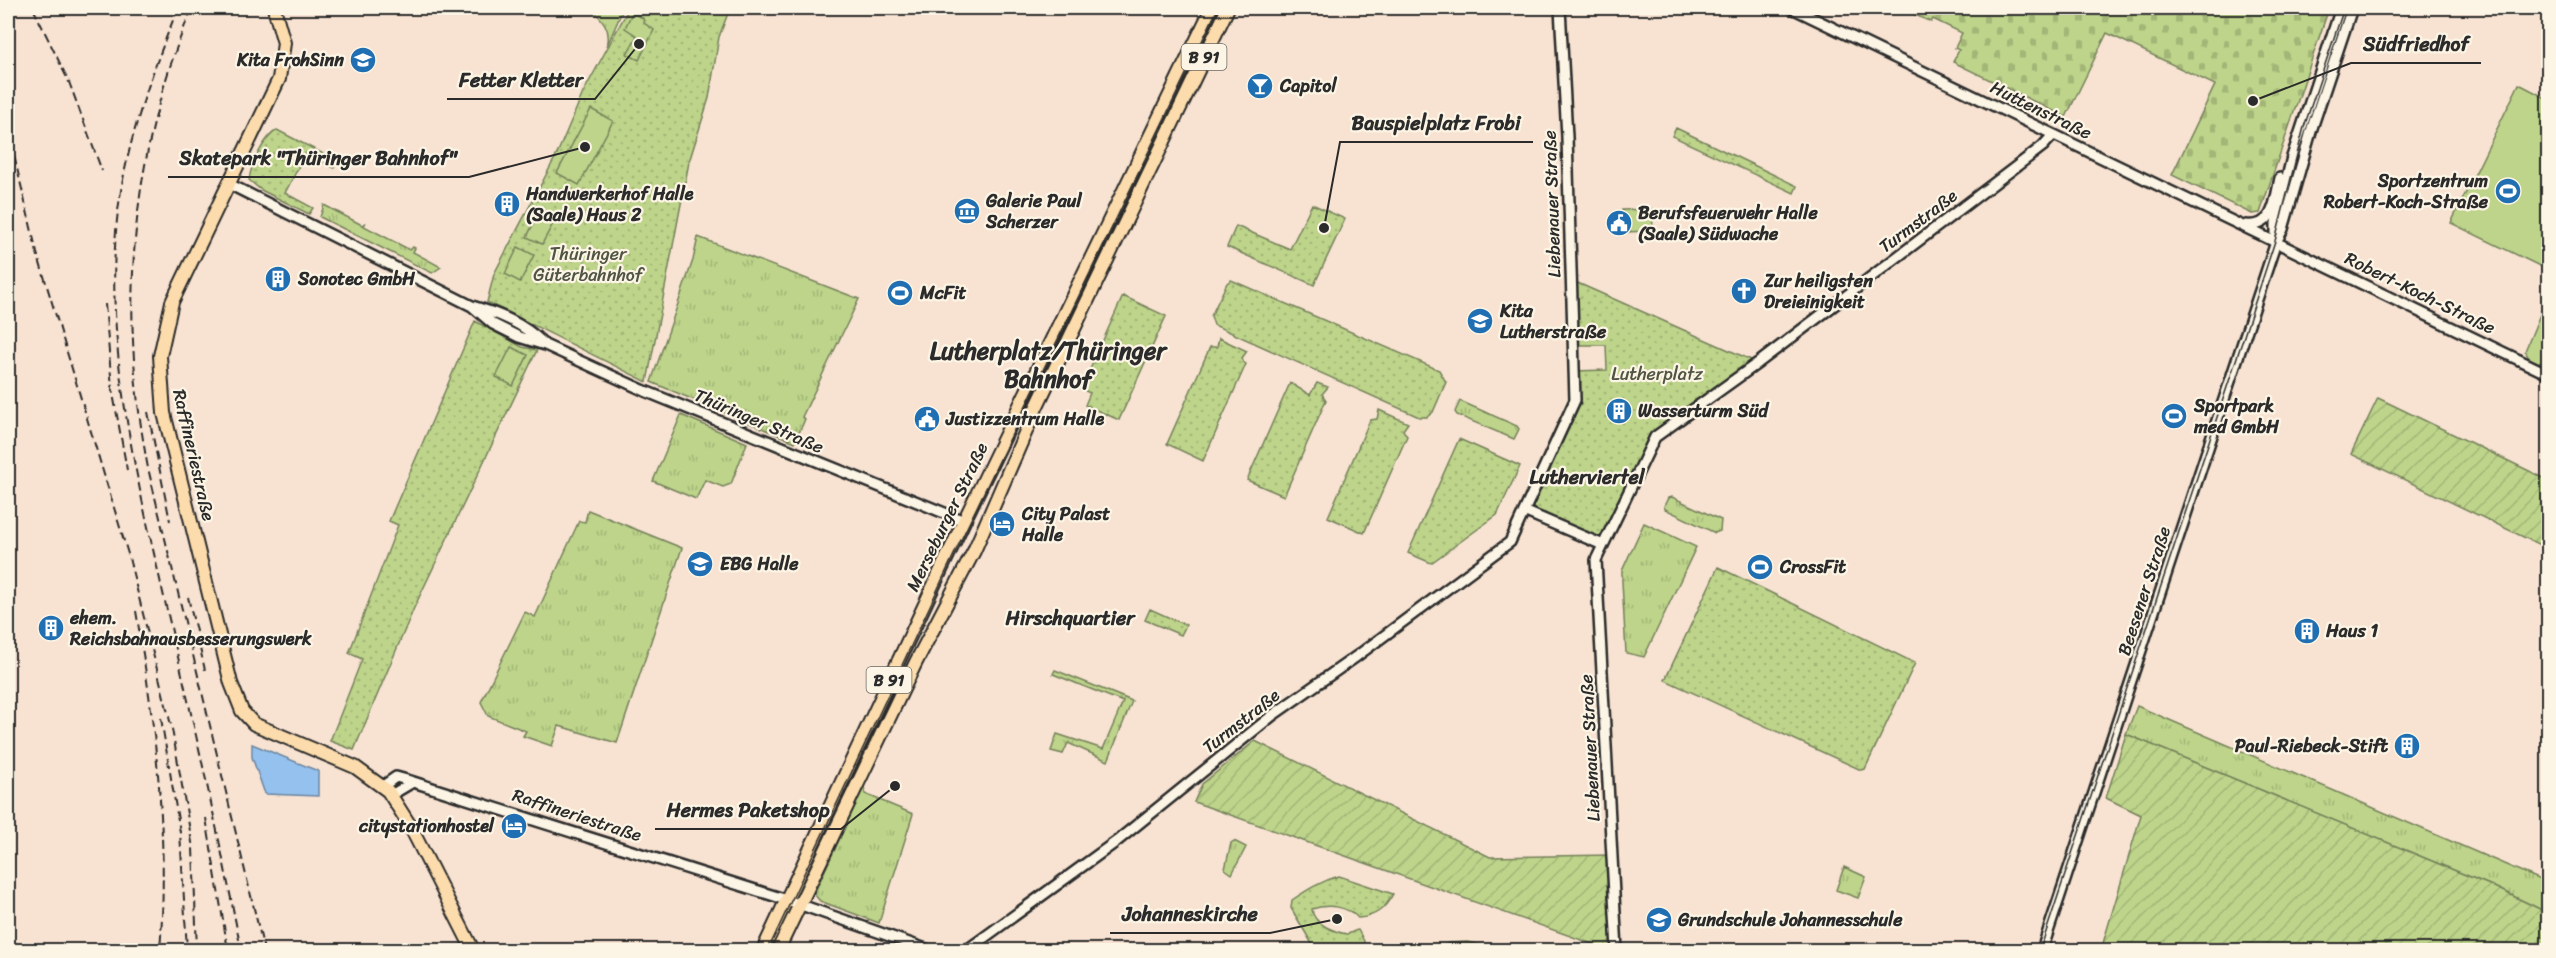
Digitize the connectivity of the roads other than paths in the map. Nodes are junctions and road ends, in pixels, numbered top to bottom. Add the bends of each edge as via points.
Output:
1 (274, 8) edge
2 (1212, 8) edge
3 (1228, 8) edge
4 (1560, 8) edge
5 (1792, 8) edge
6 (2340, 8) edge
7 (2352, 8) edge
8 (1167, 102) junction
9 (1180, 107) junction
10 (2053, 135) junction
11 (2291, 161) junction
12 (230, 184) junction
13 (2241, 225) junction
14 (2276, 242) junction
15 (2548, 374) edge
16 (1524, 511) junction
17 (964, 521) junction
18 (982, 528) junction
19 (1603, 545) junction
20 (387, 790) junction
21 (787, 900) junction
22 (800, 904) junction
23 (473, 951) edge
24 (763, 951) edge
25 (778, 951) edge
26 (929, 951) edge
27 (967, 951) edge
28 (1617, 951) edge
29 (2042, 951) edge

1 - 12 main road, Raffineriestraße via 282,29 284,57 279,79
2 - 8 main road, Merseburger Straße / B 91
3 - 9 main road, Merseburger Straße / B 91
4 - 16 street, Liebenauer Straße via 1575,400
5 - 10 street, Huttenstraße
6 - 11 street
7 - 14 street
8 - 9 main road
8 - 17 main road, Merseburger Straße / B 91
9 - 18 main road, Merseburger Straße / B 91
10 - 13 street, Huttenstraße
10 - 19 street, Turmstraße via 1852,292 1655,437
11 - 13 street via 2281,174 2269,218 2261,225
11 - 14 street via 2276,223
12 - 17 street, Thüringer Straße via 472,306 497,313 524,327 545,345 637,388
12 - 20 main road, Raffineriestraße via 172,302 160,356 164,413 209,601 237,700 248,718 276,735 355,767
13 - 14 street, Huttenstraße
14 - 15 street, Robert-Koch-Straße
14 - 29 street, Beesener Straße
16 - 19 street
16 - 27 street, Turmstraße via 1510,542 1239,741 1117,841
17 - 18 main road
17 - 21 main road, Merseburger Straße / B 91
18 - 22 main road, Merseburger Straße / B 91
19 - 28 street, Liebenauer Straße via 1596,560 1596,574
20 - 21 street, Raffineriestraße via 396,777
20 - 23 main road via 409,824
21 - 22 street, Raffineriestraße
21 - 24 main road, Merseburger Straße / B 91
22 - 25 main road, Merseburger Straße / B 91
22 - 26 street, Raffineriestraße

